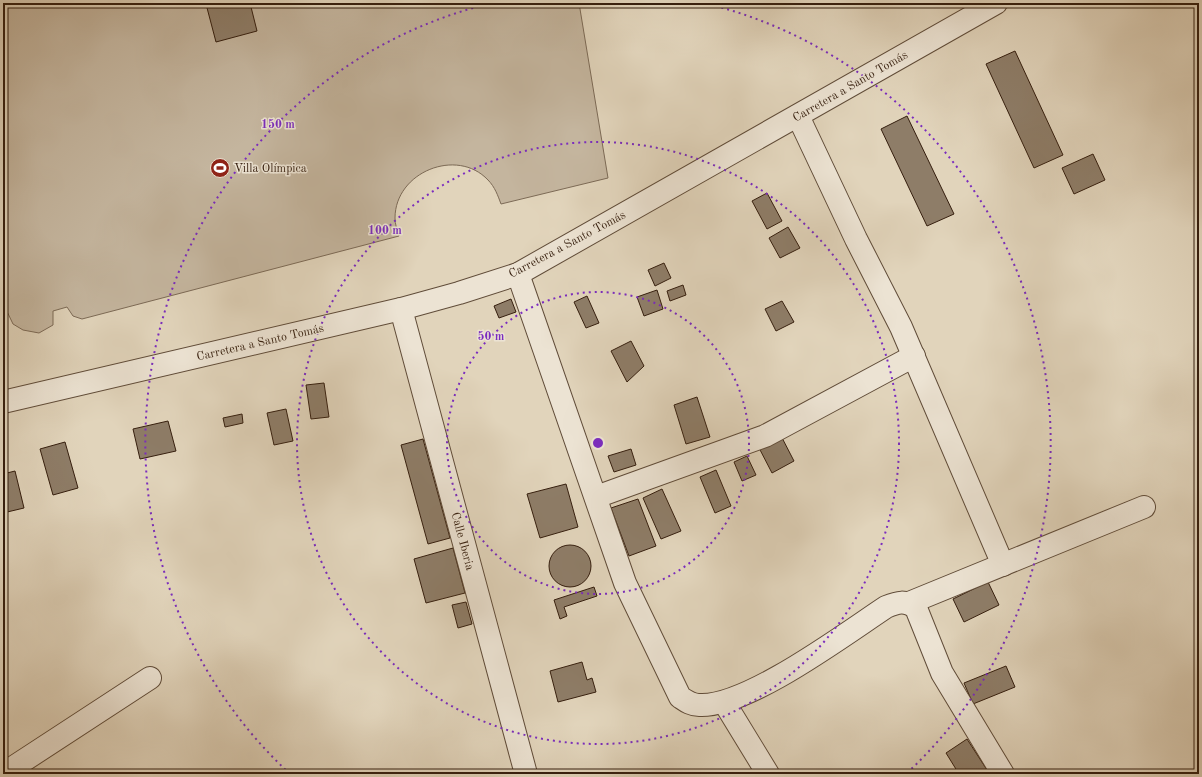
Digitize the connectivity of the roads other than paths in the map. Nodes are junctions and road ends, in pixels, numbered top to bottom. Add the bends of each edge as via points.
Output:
1 (993, 4) edge
2 (798, 116) junction
3 (518, 274) junction
4 (401, 309) junction
5 (914, 356) junction
6 (3, 402) edge
7 (596, 497) junction
8 (1144, 507) dead end
9 (1003, 565) junction
10 (910, 603) junction
11 (150, 678) dead end
12 (724, 702) junction
13 (3, 774) edge
14 (526, 774) edge
15 (768, 774) edge
16 (1003, 774) edge

1 - 2 street, Carretera a Santo Tomás
2 - 3 street, Carretera a Santo Tomás
2 - 5 street
3 - 4 street, Carretera a Santo Tomás
3 - 7 street
4 - 6 street, Carretera a Santo Tomás
4 - 14 street, Calle Iberia
5 - 7 street via 765,436
5 - 9 street
7 - 12 street via 625,583 680,697 690,704
8 - 9 street
9 - 10 street
10 - 12 street via 899,602 886,607 798,665 748,693
10 - 16 street via 916,608 942,673
11 - 13 street
12 - 15 street

